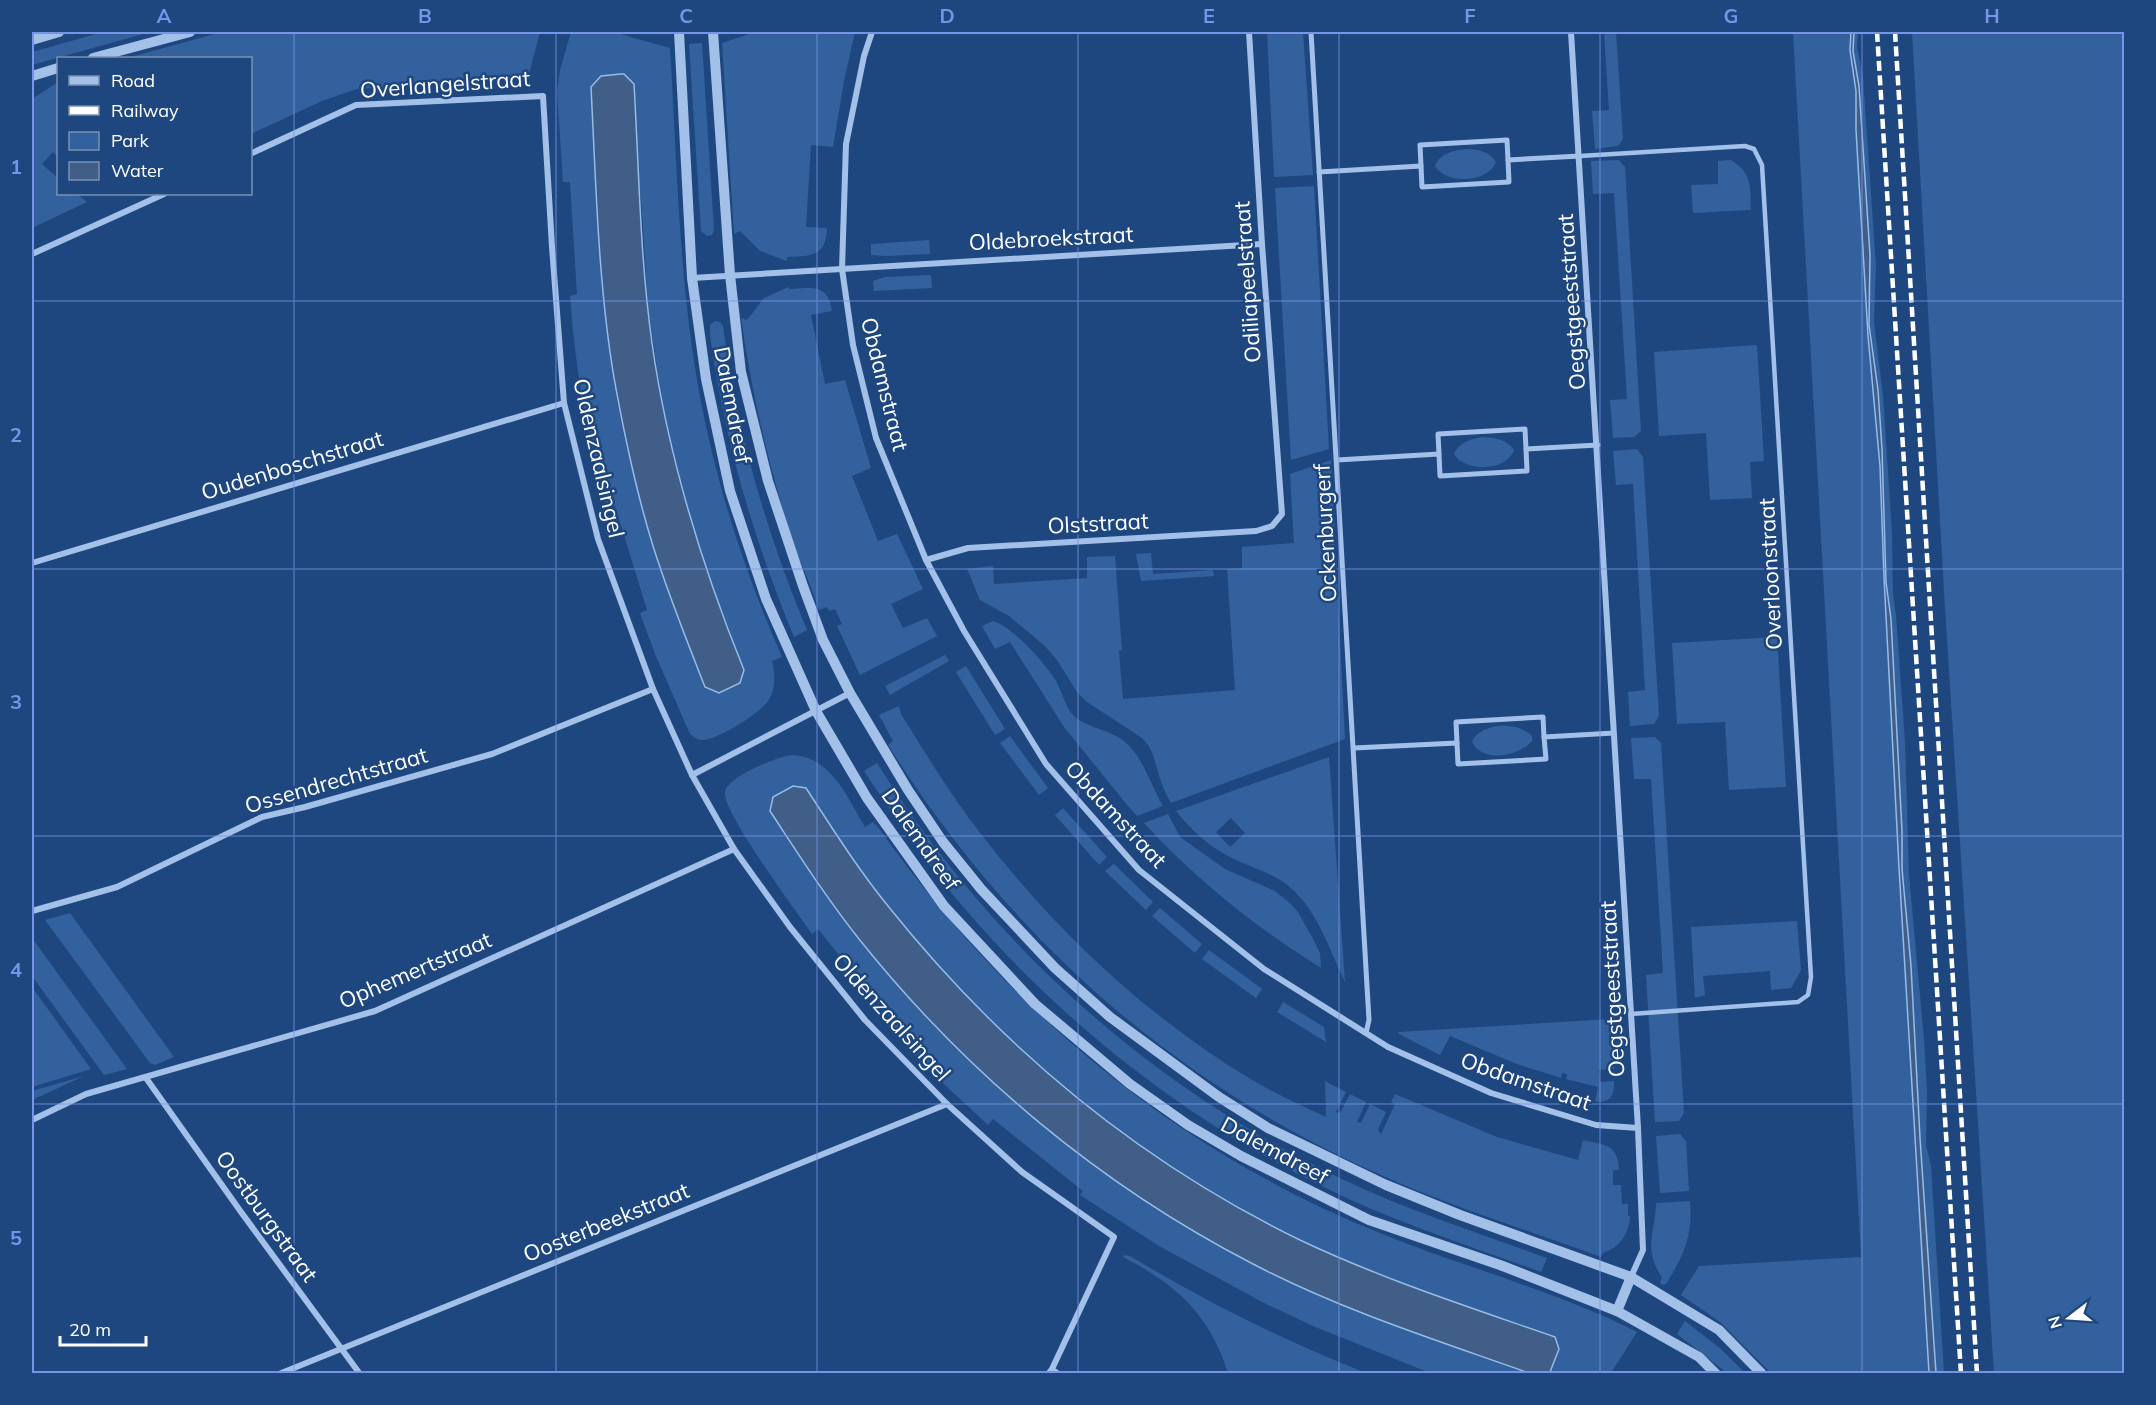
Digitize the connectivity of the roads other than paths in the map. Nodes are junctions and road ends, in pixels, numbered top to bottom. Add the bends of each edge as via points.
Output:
1 (59, 32) edge
2 (190, 32) edge
3 (679, 32) edge
4 (713, 32) edge
5 (872, 32) edge
6 (1249, 32) edge
7 (1311, 32) edge
8 (1571, 32) edge
9 (32, 40) edge
10 (97, 57) edge
11 (57, 68) edge
12 (32, 76) edge
13 (543, 96) joint
14 (252, 153) edge
15 (1580, 156) junction
16 (1508, 160) junction
17 (1421, 166) junction
18 (1319, 172) junction
19 (162, 195) edge
20 (1262, 244) junction
21 (32, 254) edge
22 (842, 268) junction
23 (730, 275) junction
24 (692, 278) junction
25 (564, 403) junction
26 (1598, 445) junction
27 (1526, 449) junction
28 (1439, 454) junction
29 (1337, 460) junction
30 (1272, 526) joint
31 (926, 560) junction
32 (32, 563) edge
33 (653, 689) junction
34 (850, 693) junction
35 (816, 711) junction
36 (1614, 733) junction
37 (1544, 737) junction
38 (1457, 743) junction
39 (1354, 748) junction
40 (692, 775) junction
41 (734, 849) junction
42 (32, 911) edge
43 (1631, 1014) junction
44 (1366, 1033) junction
45 (146, 1078) junction
46 (947, 1104) junction
47 (32, 1120) edge
48 (1638, 1128) junction
49 (1631, 1277) junction
50 (1617, 1311) junction
51 (342, 1348) junction
52 (1050, 1371) edge
53 (279, 1374) edge
54 (360, 1374) edge
55 (1060, 1374) edge
56 (1716, 1374) edge
57 (1762, 1374) edge

1 - 9 street
2 - 10 street
3 - 24 street, Dalemdreef
4 - 23 street, Dalemdreef
5 - 22 street, Obdamstraat via 846,144
6 - 20 street, Odiliapeelstraat
7 - 18 street, Ockenburgerf
8 - 15 street, Oegstgeeststraat
11 - 12 street
13 - 14 street, Overlangelstraat via 356,105
13 - 25 street, Oldenzaalsingel
15 - 16 street
15 - 26 street, Oegstgeeststraat
15 - 43 lane, Overloonstraat via 1745,146 1754,149 1762,165 1810,953 1808,995 1798,1002
16 - 17 street via 1507,140 1420,145
16 - 17 street via 1509,182 1422,187
17 - 18 street
18 - 29 street, Ockenburgerf
19 - 21 street
20 - 22 street, Oldebroekstraat
20 - 30 street, Odiliapeelstraat via 1282,514
22 - 23 street
22 - 31 street, Obdamstraat via 853,345 876,438
23 - 24 street
23 - 34 street, Dalemdreef via 741,372 768,481 823,640
24 - 35 street, Dalemdreef via 706,379 730,490 766,599
25 - 32 street, Oudenboschstraat
25 - 33 street, Oldenzaalsingel via 598,539
26 - 27 street
26 - 36 street, Oegstgeeststraat
27 - 28 street via 1525,429 1438,434
27 - 28 street via 1527,471 1440,476
28 - 29 street
29 - 39 street, Ockenburgerf
30 - 31 street, Olststraat via 1256,531 968,548
31 - 44 street, Obdamstraat via 964,631 1046,764 1139,870 1264,969
33 - 40 street, Oldenzaalsingel
33 - 42 street, Ossendrechtstraat via 492,754 262,817 117,886
34 - 35 street
34 - 49 street, Dalemdreef via 914,799 981,889 1055,968 1154,1052 1268,1128 1386,1185
35 - 40 street
35 - 50 street, Dalemdreef via 867,798 944,906 1035,1004 1130,1084 1241,1156 1369,1220
36 - 37 street
36 - 43 street, Oegstgeeststraat
37 - 38 street via 1543,717 1456,722
37 - 38 street via 1546,759 1458,764
38 - 39 street
39 - 44 street, Ockenburgerf via 1369,1020
40 - 41 street, Oldenzaalsingel
41 - 45 street, Ophemertstraat via 375,1011
41 - 46 street, Oldenzaalsingel via 790,927 866,1020
43 - 48 street, Oegstgeeststraat
44 - 48 street, Obdamstraat via 1491,1094 1596,1125
45 - 47 street, Ophemertstraat via 86,1094
45 - 51 street, Oostburgstraat
46 - 51 street, Oosterbeekstraat
46 - 52 street, Oldenzaalsingel via 1022,1172 1114,1237
48 - 49 street, Oegstgeeststraat via 1642,1250
49 - 50 street
49 - 57 street, Dalemdreef via 1719,1330
50 - 56 street, Dalemdreef via 1699,1357
51 - 53 street, Oosterbeekstraat
51 - 54 street, Oostburgstraat
52 - 55 lane

